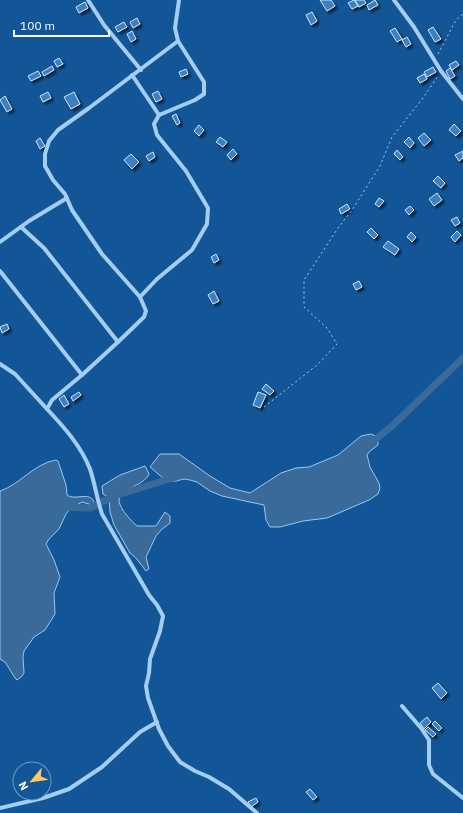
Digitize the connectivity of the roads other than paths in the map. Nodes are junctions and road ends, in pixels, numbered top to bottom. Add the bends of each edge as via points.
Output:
1 (88, 0) edge
2 (178, 0) edge
3 (394, 0) edge
4 (178, 41) junction
5 (141, 70) junction
6 (132, 75) junction
7 (463, 99) edge
8 (159, 115) junction
9 (67, 198) junction
10 (21, 227) junction
11 (0, 242) edge
12 (0, 270) edge
13 (140, 297) junction
14 (118, 342) junction
15 (0, 364) edge
16 (82, 375) junction
17 (47, 409) junction
18 (402, 706) dead end
19 (157, 722) junction
20 (463, 798) edge
21 (0, 808) edge
22 (256, 813) edge

1 - 5 street via 104,25
2 - 4 street via 175,28
3 - 7 street via 441,71
4 - 5 street
4 - 8 street via 204,82 204,94
5 - 6 street
6 - 8 street
6 - 9 street via 58,130 49,141 45,166
8 - 13 street via 154,124 157,135 186,171 208,208 207,224 192,250
9 - 10 street
9 - 13 street via 72,210 102,254
10 - 11 street
10 - 14 street via 44,248
12 - 16 street
13 - 14 street via 146,311 144,317
14 - 16 street
15 - 17 street via 16,374
16 - 17 street via 52,400
17 - 19 street via 79,448 89,468 102,514 163,616 150,659 146,686
18 - 20 street via 429,740 429,765 433,774
19 - 21 street via 140,732 102,767 69,789
19 - 22 street via 168,746 180,762 229,790

